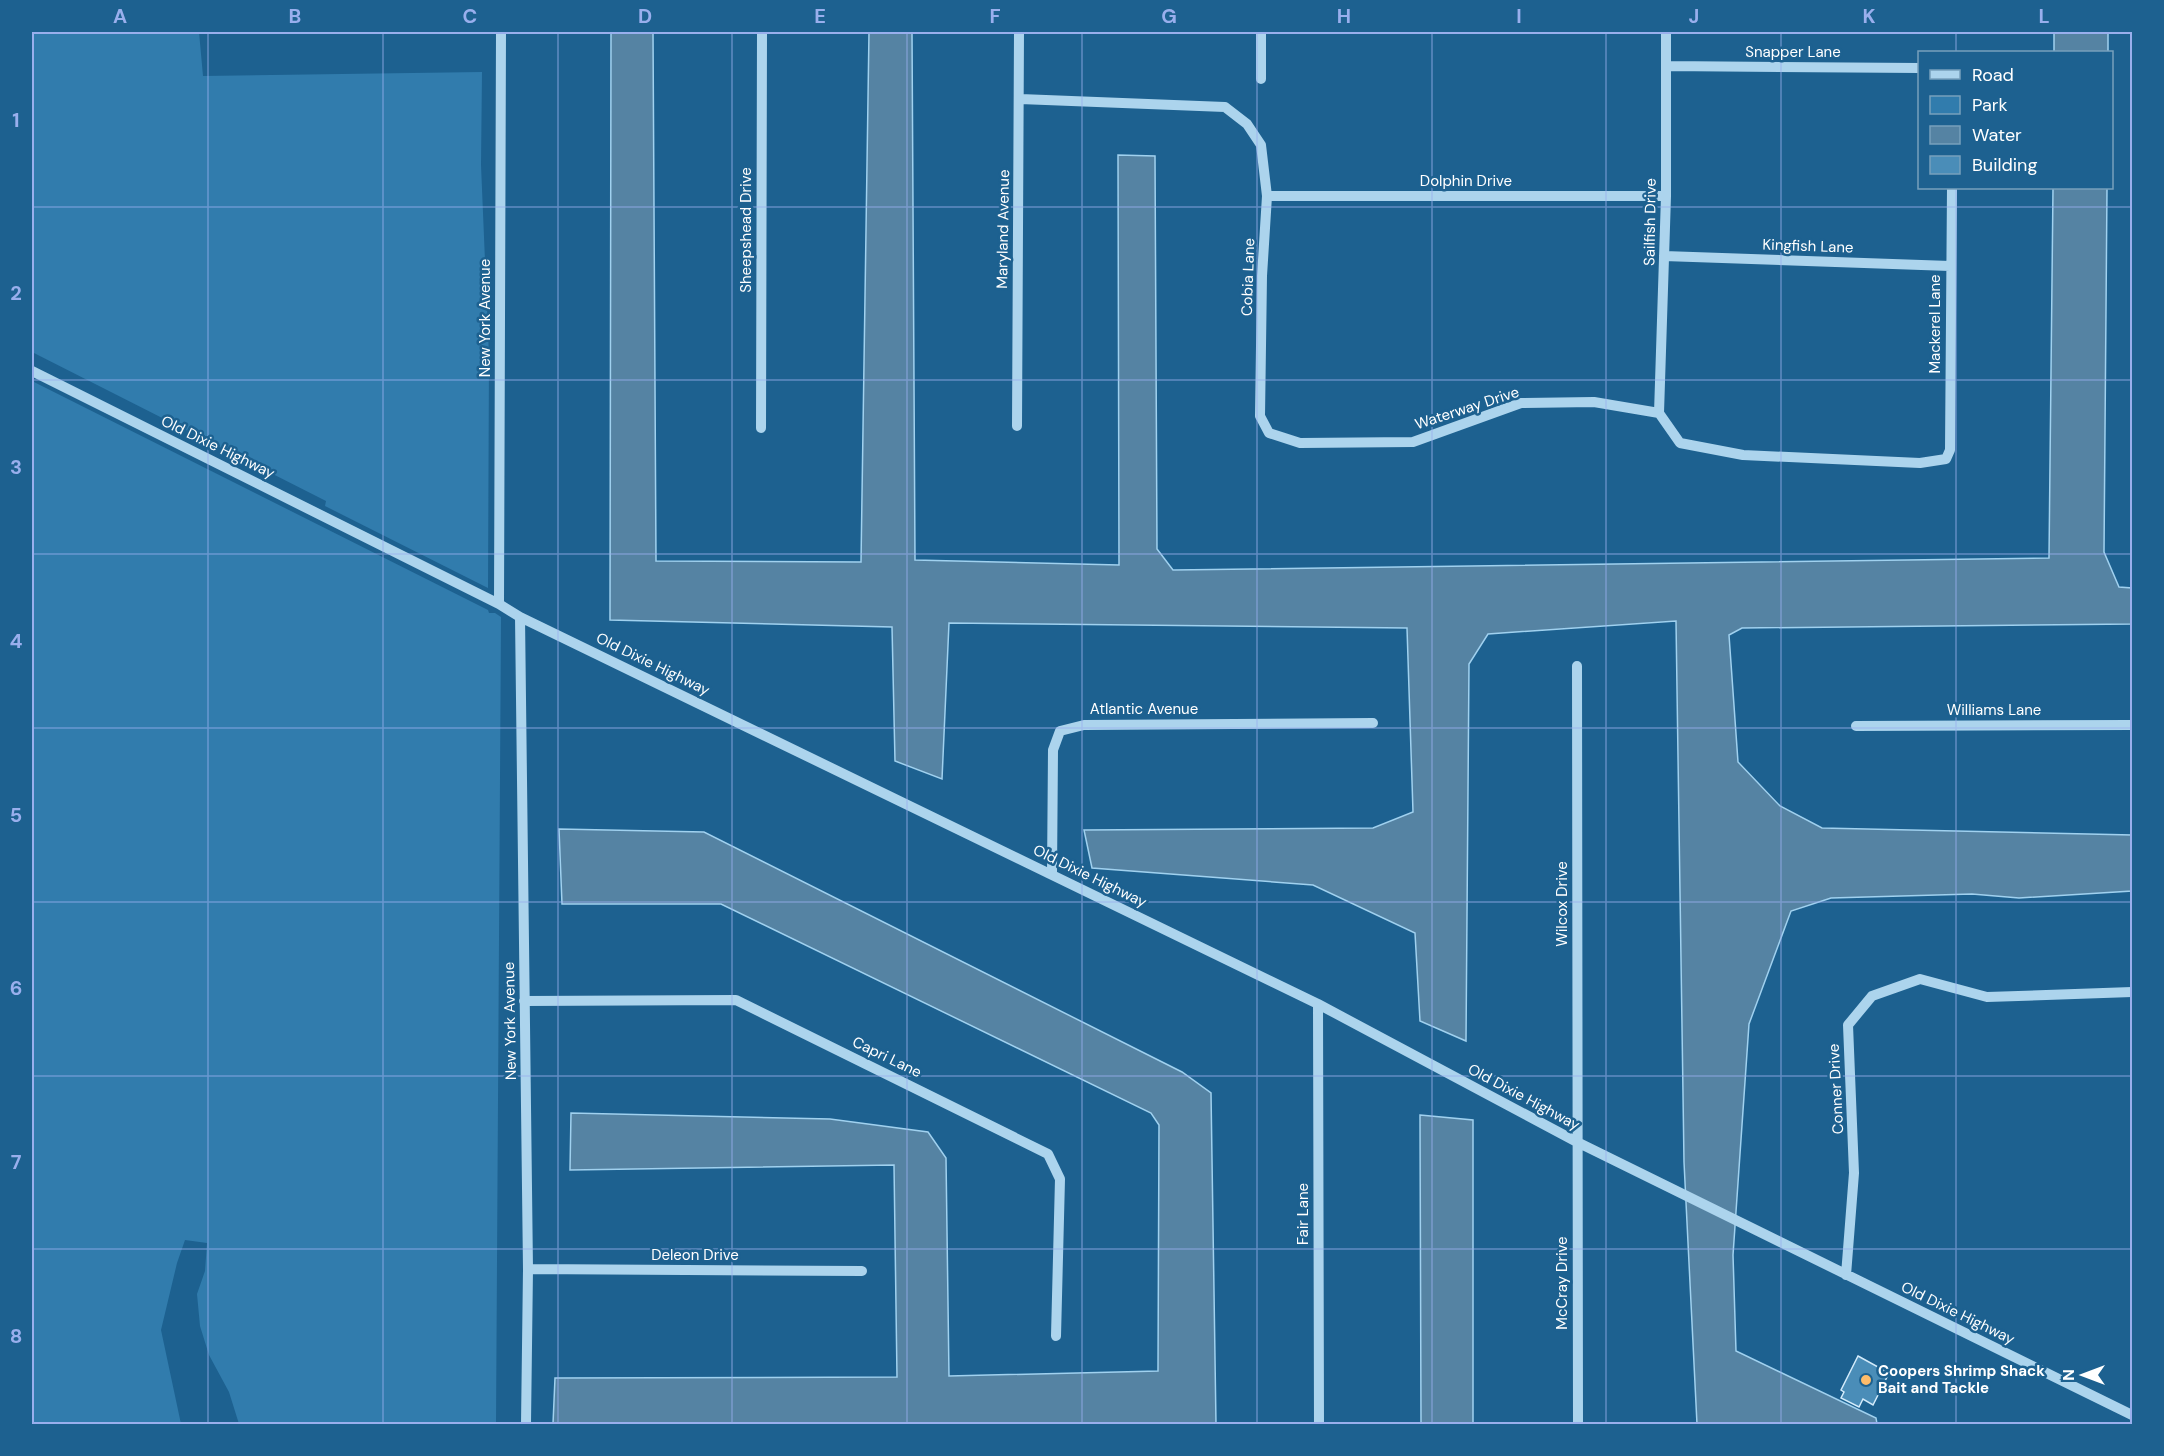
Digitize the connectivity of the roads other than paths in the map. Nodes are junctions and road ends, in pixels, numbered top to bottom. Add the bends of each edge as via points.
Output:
1 (501, 32) edge
2 (762, 32) edge
3 (1019, 32) edge
4 (1261, 32) edge
5 (1666, 32) edge
6 (1666, 66) junction
7 (1918, 68) edge
8 (1261, 80) dead end
9 (1020, 99) junction
10 (1952, 189) edge
11 (1267, 196) junction
12 (1666, 196) junction
13 (1664, 256) junction
14 (1950, 266) junction
15 (32, 370) edge
16 (1659, 413) junction
17 (1017, 426) dead end
18 (761, 428) dead end
19 (1269, 434) joint
20 (499, 604) junction
21 (520, 617) junction
22 (1577, 666) dead end
23 (1373, 723) dead end
24 (2133, 725) edge
25 (1856, 726) dead end
26 (1052, 874) junction
27 (2133, 992) edge
28 (524, 1001) junction
29 (1318, 1004) junction
30 (1577, 1142) junction
31 (528, 1269) junction
32 (861, 1271) dead end
33 (1846, 1275) junction
34 (1056, 1336) dead end
35 (2133, 1415) edge
36 (526, 1425) edge
37 (1318, 1425) edge
38 (1578, 1425) edge

1 - 20 street, New York Avenue
2 - 18 street, Sheepshead Drive
3 - 9 street, Maryland Avenue
4 - 8 street
5 - 6 street, Sailfish Drive
6 - 7 street, Snapper Lane
6 - 12 street, Sailfish Drive
9 - 11 street, Cobia Lane via 1226,107 1247,124 1261,145
9 - 17 street, Maryland Avenue
10 - 14 street, Mackerel Lane
11 - 12 street, Dolphin Drive
11 - 19 street, Cobia Lane via 1260,416
12 - 13 street, Sailfish Drive
13 - 14 street, Kingfish Lane
13 - 16 street, Sailfish Drive
14 - 16 street, Mackerel Lane via 1950,450 1946,459 1920,464 1743,455 1680,443
15 - 20 street, Old Dixie Highway
16 - 19 street, Waterway Drive via 1594,402 1521,404 1413,442 1300,443
20 - 21 street, Old Dixie Highway
21 - 26 street, Old Dixie Highway
21 - 28 street, New York Avenue
22 - 30 street, Wilcox Drive
23 - 26 street, Atlantic Avenue via 1084,725 1060,731 1053,750
24 - 25 street, Williams Lane
26 - 29 street, Old Dixie Highway
27 - 33 street, Conner Drive via 1987,997 1920,979 1872,996 1848,1025 1854,1173
28 - 31 street, New York Avenue
28 - 34 street, Capri Lane via 736,1000 1048,1154 1060,1179
29 - 30 street, Old Dixie Highway
29 - 37 street, Fair Lane
30 - 33 street, Old Dixie Highway
30 - 38 street, McCray Drive
31 - 32 street, Deleon Drive
31 - 36 street, New York Avenue
33 - 35 street, Old Dixie Highway

